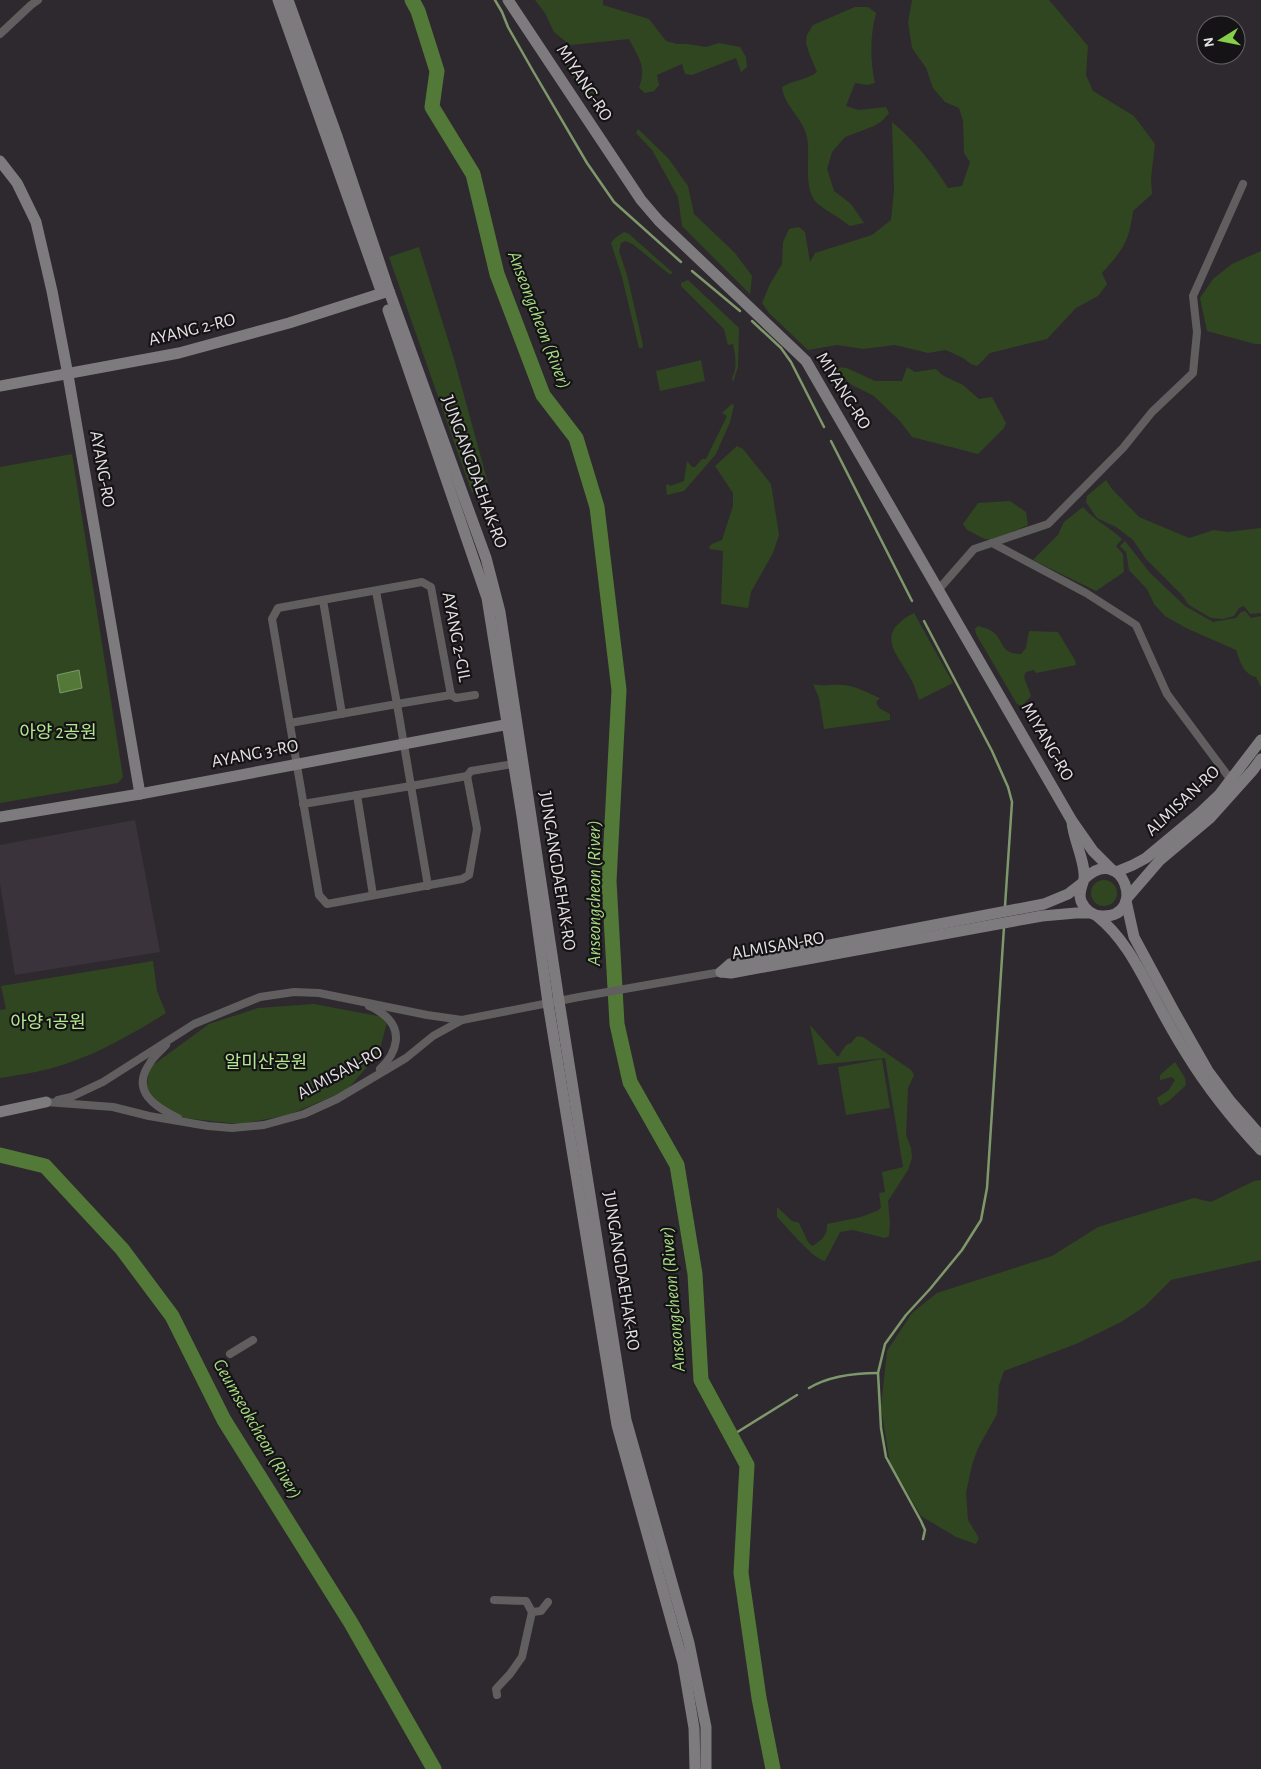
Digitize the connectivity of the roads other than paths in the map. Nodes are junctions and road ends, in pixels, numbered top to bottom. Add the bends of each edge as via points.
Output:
1 (38, 0) edge
2 (278, 0) edge
3 (288, 0) edge
4 (509, 1) edge
5 (0, 34) edge
6 (0, 161) edge
7 (1243, 184) dead end
8 (386, 293) junction
9 (68, 375) junction
10 (0, 386) edge
11 (992, 543) junction
12 (939, 588) junction
13 (376, 591) junction
14 (323, 600) junction
15 (451, 695) junction
16 (475, 695) dead end
17 (397, 704) junction
18 (342, 714) junction
19 (290, 724) junction
20 (512, 724) junction
21 (1261, 740) edge
22 (404, 744) junction
23 (1261, 758) edge
24 (296, 764) junction
25 (513, 764) junction
26 (467, 776) junction
27 (1231, 780) junction
28 (411, 786) junction
29 (140, 794) junction
30 (356, 796) junction
31 (303, 804) junction
32 (0, 817) edge
33 (1072, 820) junction
34 (1114, 871) junction
35 (1082, 882) junction
36 (428, 886) junction
37 (373, 895) junction
38 (1127, 899) junction
39 (1094, 915) junction
40 (721, 972) junction
41 (335, 996) junction
42 (554, 1002) junction
43 (462, 1020) junction
44 (172, 1038) junction
45 (354, 1088) junction
46 (46, 1102) junction
47 (0, 1112) edge
48 (188, 1123) junction
49 (1261, 1136) edge
50 (1261, 1150) edge
51 (253, 1340) dead end
52 (230, 1354) dead end
53 (494, 1600) dead end
54 (548, 1602) dead end
55 (532, 1612) junction
56 (497, 1694) dead end
57 (696, 1769) edge
58 (706, 1769) edge

1 - 5 street
2 - 8 street, JUNGANGDAEHAK-RO
3 - 8 street, JUNGANGDAEHAK-RO via 337,136
4 - 12 street, MIYANG-RO via 641,200 806,361
6 - 9 street, AYANG-RO via 17,183 36,222
7 - 11 street via 1193,296 1197,332 1193,373 1152,412 1123,448 1048,524
8 - 9 street, AYANG 2-RO via 179,353
8 - 20 street, JUNGANGDAEHAK-RO via 487,598
9 - 10 street, AYANG 2-RO
9 - 29 street, AYANG-RO
11 - 12 street via 974,549
11 - 27 street via 1086,593 1136,625 1167,694
12 - 33 street, MIYANG-RO
13 - 14 street, AYANG 2-GIL
13 - 15 street, AYANG 2-GIL via 422,582 432,586
13 - 17 street
14 - 18 street
14 - 19 street, AYANG 2-GIL via 278,608 272,619
15 - 16 street via 456,698
15 - 17 street, AYANG 2-GIL
17 - 18 street, AYANG 2-GIL
17 - 22 street
18 - 19 street, AYANG 2-GIL
19 - 24 street, AYANG 2-GIL
20 - 22 street, AYANG 3-RO
20 - 25 street, JUNGANGDAEHAK-RO
20 - 42 street, JUNGANGDAEHAK-RO
21 - 27 street, ALMISAN-RO
22 - 24 street, AYANG 3-RO
22 - 28 street
23 - 38 street, ALMISAN-RO via 1210,818 1160,860
24 - 29 street, AYANG 3-RO
24 - 31 street, AYANG 2-GIL
25 - 26 street via 471,771
25 - 42 street, JUNGANGDAEHAK-RO
26 - 28 street
26 - 36 street, AYANG 2-GIL via 477,829 469,875
27 - 34 street, ALMISAN-RO via 1200,813 1161,846 1140,862
28 - 30 street
28 - 36 street
29 - 32 street, AYANG 3-RO
30 - 31 street
30 - 37 street
31 - 37 street, AYANG 2-GIL via 319,895 327,904
33 - 34 street, MIYANG-RO via 1093,852
33 - 35 street, MIYANG-RO via 1080,850
34 - 35 street via 1101,868 1091,872
34 - 38 street via 1123,878
35 - 39 street via 1081,900
35 - 40 street, ALMISAN-RO via 1068,894 1044,904 730,964
36 - 37 street, AYANG 2-GIL
38 - 39 street via 1120,911 1109,916
38 - 49 street via 1134,937 1175,1013 1208,1070
39 - 40 street, ALMISAN-RO via 1042,916 732,973
39 - 50 street via 1106,923 1133,958 1210,1091
40 - 42 street, ALMISAN-RO
41 - 43 street, ALMISAN-RO
41 - 44 street, ALMISAN-RO via 294,992 260,996 194,1024
41 - 45 street via 374,1007 388,1018 396,1030 390,1059
42 - 43 street, ALMISAN-RO
42 - 57 street, JUNGANGDAEHAK-RO via 617,1425 683,1663 694,1728
42 - 58 street, JUNGANGDAEHAK-RO via 626,1420 689,1643 706,1726
43 - 45 street, ALMISAN-RO
44 - 46 street, ALMISAN-RO via 103,1082 71,1097
44 - 48 street via 150,1063 143,1080 144,1091 158,1106
45 - 48 street, ALMISAN-RO via 337,1100 304,1114 264,1125 232,1128
46 - 47 street, ALMISAN-RO
46 - 48 street, ALMISAN-RO via 113,1107
51 - 52 street
53 - 55 street via 526,1601
54 - 55 street via 542,1611
55 - 56 street via 522,1657 496,1689

